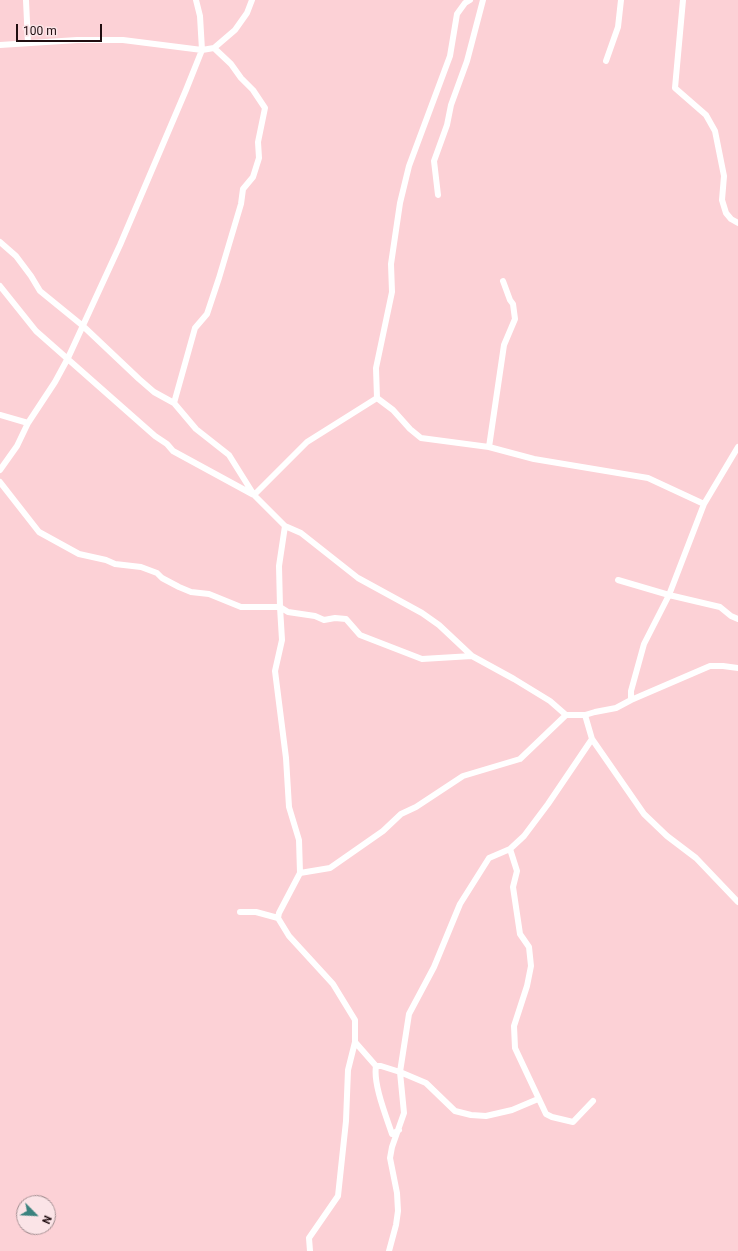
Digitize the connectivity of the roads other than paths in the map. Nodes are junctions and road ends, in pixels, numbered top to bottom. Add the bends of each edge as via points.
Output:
1 (26, 0) edge
2 (196, 0) edge
3 (252, 0) edge
4 (470, 0) edge
5 (483, 0) edge
6 (621, 0) edge
7 (683, 0) edge
8 (28, 43) junction
9 (0, 45) edge
10 (214, 48) junction
11 (202, 50) junction
12 (606, 61) dead end
13 (438, 195) dead end
14 (738, 223) edge
15 (0, 242) edge
16 (503, 281) dead end
17 (0, 286) edge
18 (83, 326) junction
19 (68, 358) junction
20 (377, 398) junction
21 (174, 403) junction
22 (0, 415) edge
23 (28, 423) junction
24 (489, 447) junction
25 (738, 447) edge
26 (0, 470) edge
27 (0, 482) edge
28 (254, 495) junction
29 (704, 504) junction
30 (285, 526) junction
31 (618, 580) dead end
32 (669, 595) junction
33 (280, 607) junction
34 (738, 619) edge
35 (472, 656) junction
36 (738, 668) edge
37 (631, 700) junction
38 (566, 715) junction
39 (585, 715) junction
40 (592, 740) junction
41 (510, 849) junction
42 (300, 873) junction
43 (738, 902) edge
44 (240, 912) dead end
45 (278, 918) junction
46 (355, 1042) junction
47 (376, 1066) junction
48 (400, 1072) junction
49 (538, 1098) junction
50 (593, 1101) dead end
51 (399, 1130) junction
52 (310, 1251) edge
53 (389, 1251) edge

1 - 8 street
2 - 11 street via 200,16
3 - 10 street via 247,13 235,30
4 - 20 street via 457,14 450,56 409,166 400,203 391,264 392,292 376,368
5 - 13 street via 467,61 434,161
6 - 12 street via 618,27
7 - 14 street via 675,88 706,114 715,131 724,176 722,200 726,213
8 - 9 street
8 - 11 street via 123,40
10 - 11 street
10 - 21 street via 231,64 265,108 258,142 259,158 253,178 243,189 219,278 206,314 195,328
11 - 18 street
15 - 18 street via 16,256 40,291
16 - 24 street via 513,304 515,319 504,345
17 - 19 street via 36,331
18 - 19 street
18 - 21 street via 139,380
19 - 23 street
19 - 28 street via 173,451
20 - 24 street via 421,438
20 - 28 street via 307,442
21 - 28 street via 196,428 229,455
22 - 23 street
23 - 26 street via 18,446
24 - 29 street via 534,459 648,478
25 - 29 street
27 - 33 street via 39,532 79,554 115,564 141,567 191,592 209,594 241,607
28 - 30 street
29 - 32 street
30 - 33 street via 279,566
30 - 35 street via 301,533 358,578 422,612
31 - 32 street
32 - 34 street via 720,607
32 - 37 street via 644,644 630,691
33 - 35 street via 288,612 324,620 346,619 360,635 422,659
33 - 42 street via 282,640 275,671 286,758 289,807 299,840
35 - 38 street via 550,701
36 - 37 street via 710,666
37 - 39 street via 616,708
38 - 39 street
38 - 42 street via 520,759 463,776 402,814 383,831 330,868
39 - 40 street
40 - 41 street via 539,817
40 - 43 street via 644,814 696,858
41 - 48 street via 489,858 460,904 434,967 409,1014
41 - 49 street via 517,871 513,887 520,934 529,947 531,966 514,1026 515,1048
42 - 45 street
44 - 45 street via 256,912
45 - 46 street via 289,936 334,984 356,1020
46 - 47 street
46 - 52 street via 348,1070 346,1121 338,1196 309,1238
47 - 48 street
47 - 51 street via 378,1091 392,1134
48 - 49 street via 426,1083 455,1110 471,1115 486,1116 512,1110
48 - 51 street via 404,1113
49 - 50 street via 546,1114 574,1122
51 - 53 street via 390,1158 398,1211

